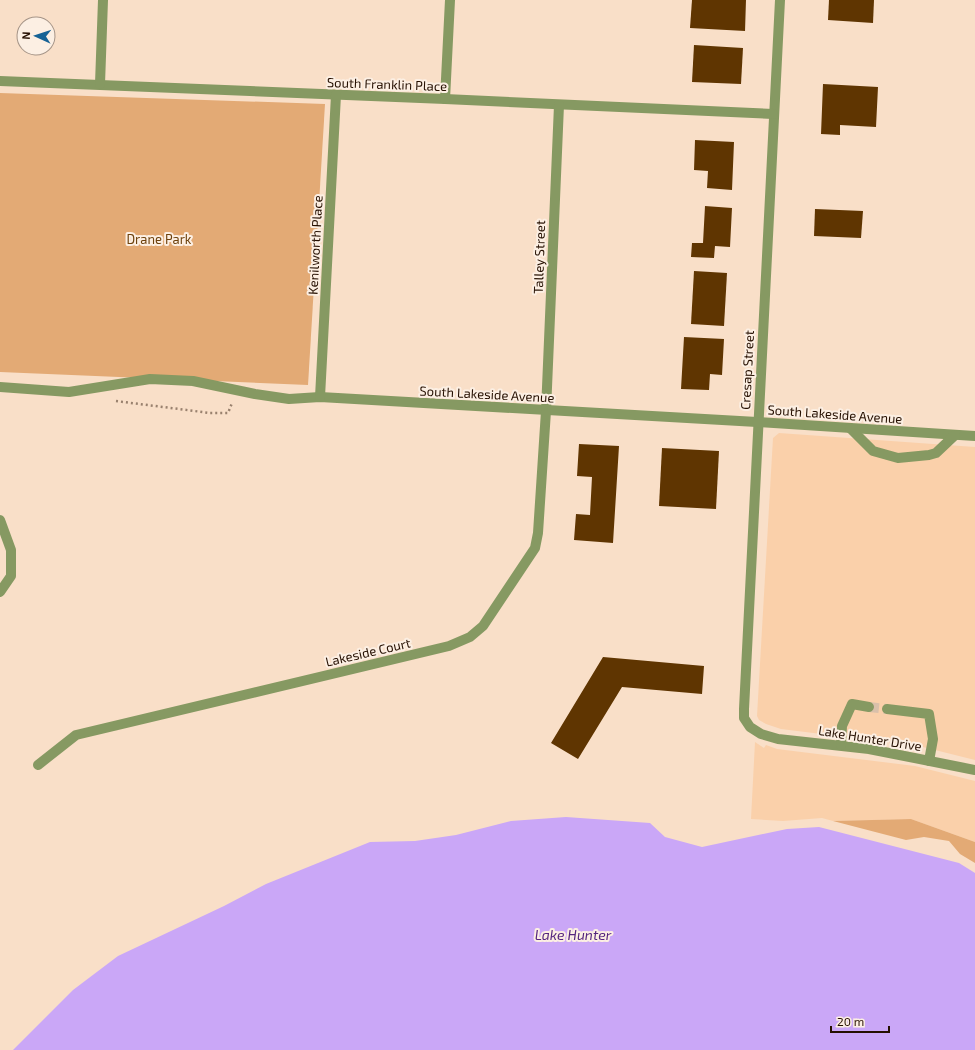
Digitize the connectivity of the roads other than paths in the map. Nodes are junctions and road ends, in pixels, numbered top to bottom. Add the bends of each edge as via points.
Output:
1 (103, 0) edge
2 (450, 0) edge
3 (780, 0) edge
4 (0, 81) edge
5 (100, 84) junction
6 (336, 95) junction
7 (445, 99) junction
8 (559, 105) junction
9 (774, 114) junction
10 (0, 387) edge
11 (320, 397) junction
12 (546, 411) junction
13 (757, 422) junction
14 (850, 428) junction
15 (955, 435) junction
16 (975, 436) edge
17 (0, 520) edge
18 (0, 592) edge
19 (869, 706) tunnel mouth
20 (887, 709) tunnel mouth
21 (761, 734) joint
22 (841, 745) junction
23 (929, 761) junction
24 (38, 766) dead end
25 (975, 770) edge

1 - 5 street
2 - 7 street
3 - 9 street, Cresap Street
4 - 5 street, South Franklin Place
5 - 6 street, South Franklin Place
6 - 7 street, South Franklin Place
6 - 11 street, Kenilworth Place
7 - 8 street, South Franklin Place
8 - 9 street, South Franklin Place
8 - 12 street, Talley Street
9 - 13 street, Cresap Street
10 - 11 street, South Lakeside Avenue via 69,392 150,379 193,381 289,398
11 - 12 street, South Lakeside Avenue
12 - 13 street, South Lakeside Avenue
12 - 24 street, Lakeside Court via 535,548 483,626 470,637 449,646 76,735
13 - 14 street, South Lakeside Avenue
13 - 21 street, Cresap Street via 744,718 750,727
14 - 15 street, South Lakeside Avenue
14 - 15 street via 873,451 898,458 936,453
15 - 16 street, South Lakeside Avenue
17 - 18 street via 11,550 11,576
19 - 22 street via 852,704 842,726
20 - 23 street via 929,714 932,740
21 - 22 street, Lake Hunter Drive via 778,739
22 - 23 street, Lake Hunter Drive
23 - 25 street, Lake Hunter Drive

